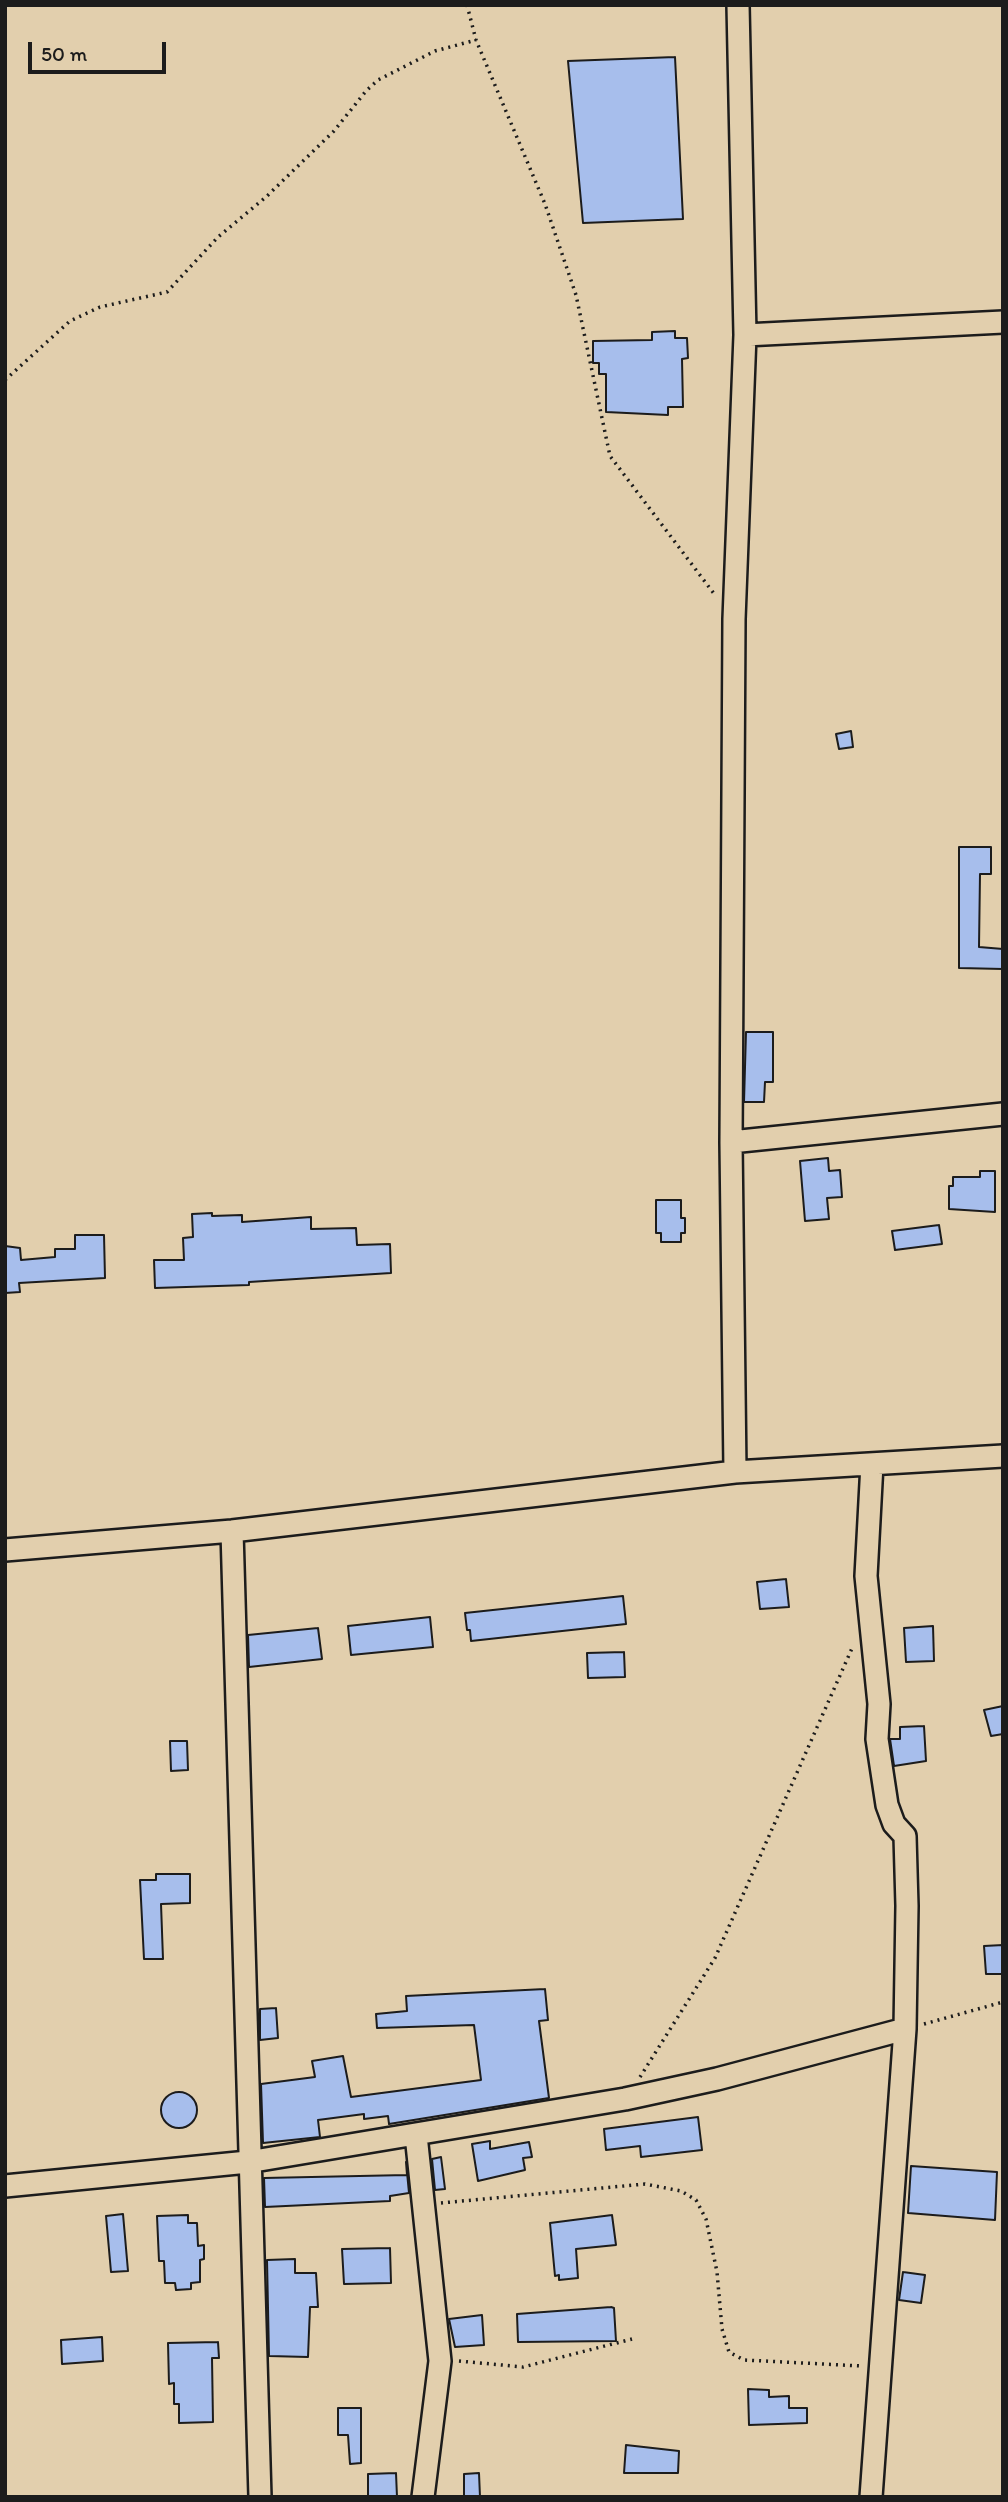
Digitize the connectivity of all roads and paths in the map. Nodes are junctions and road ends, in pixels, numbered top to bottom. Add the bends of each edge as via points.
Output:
1 (467, 5) edge
2 (738, 5) edge
3 (476, 40) junction
4 (1003, 322) edge
5 (745, 335) junction
6 (5, 380) edge
7 (734, 619) junction
8 (1003, 1114) edge
9 (730, 1142) junction
10 (1003, 1456) edge
11 (872, 1464) junction
12 (735, 1472) junction
13 (232, 1531) junction
14 (5, 1550) edge
15 (868, 1618) junction
16 (1003, 2002) edge
17 (905, 2029) junction
18 (625, 2099) junction
19 (416, 2135) junction
20 (248, 2162) junction
21 (5, 2186) edge
22 (423, 2205) junction
23 (632, 2339) dead end
24 (440, 2361) junction
25 (882, 2367) junction
26 (260, 2497) edge
27 (423, 2497) edge
28 (871, 2497) edge

1 - 3 path
2 - 5 street
3 - 6 path via 435,51 378,80 334,131 218,237 167,292 100,307 70,321
3 - 7 path via 545,204 576,295 610,456
4 - 5 street
5 - 7 street
7 - 9 street
8 - 9 street
9 - 12 street
10 - 11 street
11 - 12 street
11 - 15 street
12 - 13 street
13 - 14 street
13 - 20 street
15 - 17 street via 887,1805 905,1836
15 - 18 path via 715,1958
16 - 17 path
17 - 18 street
17 - 25 street
18 - 19 street
19 - 20 street
19 - 22 street
20 - 21 street
20 - 26 street
22 - 24 street
22 - 25 path via 645,2184 681,2191 696,2200 706,2219 729,2352 744,2360
23 - 24 path via 519,2368
24 - 27 street
25 - 28 street

